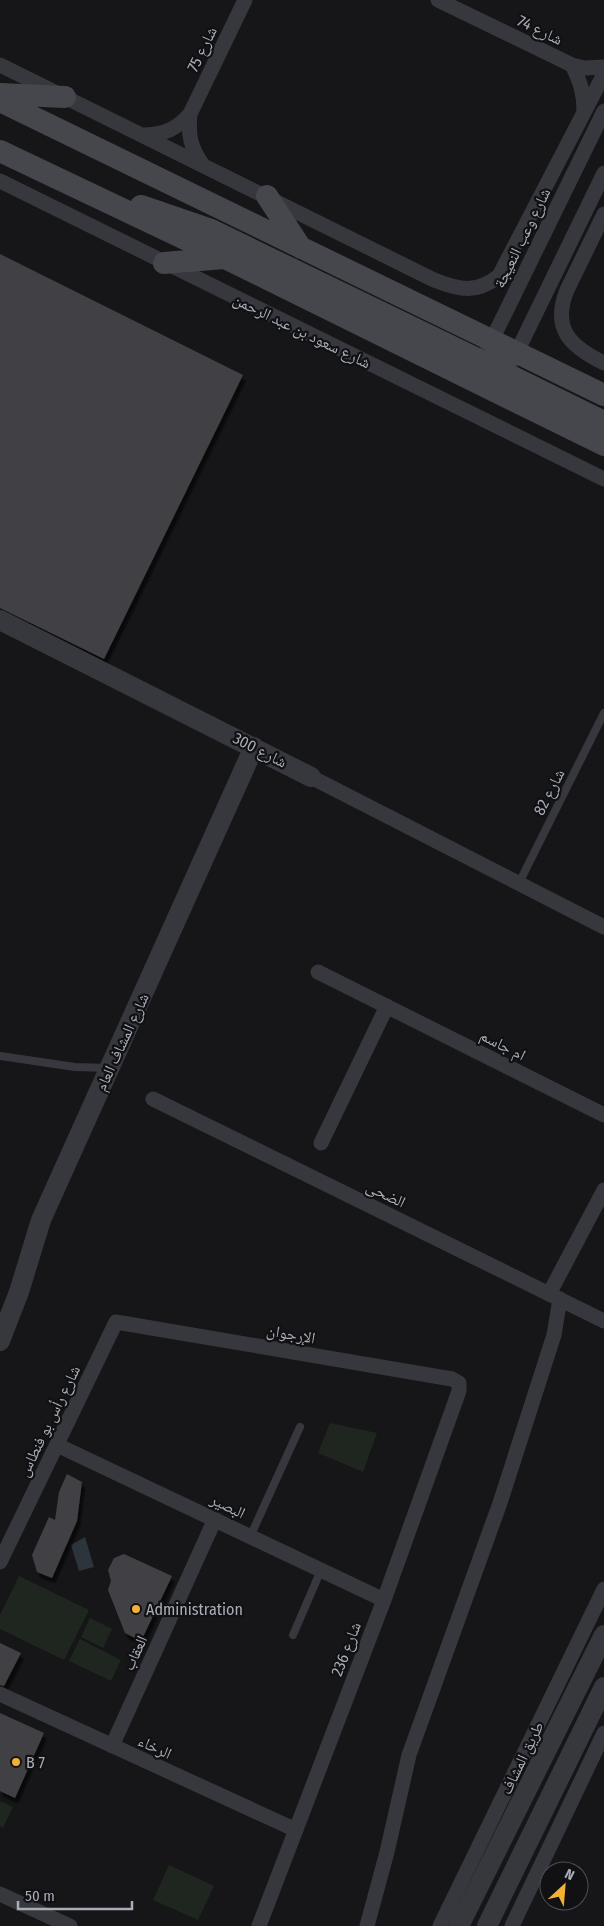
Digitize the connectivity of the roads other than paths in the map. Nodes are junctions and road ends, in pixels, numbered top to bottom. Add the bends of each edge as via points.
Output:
1 (245, 0) edge
2 (438, 0) edge
3 (0, 65) edge
4 (572, 65) junction
5 (604, 67) edge
6 (604, 74) edge
7 (0, 94) edge
8 (65, 97) junction
9 (0, 101) edge
10 (584, 111) junction
11 (604, 111) edge
12 (190, 114) junction
13 (144, 135) junction
14 (0, 151) edge
15 (202, 164) junction
16 (604, 173) edge
17 (0, 180) edge
18 (88, 195) junction
19 (267, 196) junction
20 (604, 209) edge
21 (604, 214) edge
22 (580, 225) junction
23 (302, 249) junction
24 (225, 258) junction
25 (164, 263) junction
26 (491, 341) junction
27 (517, 354) junction
28 (604, 363) edge
29 (476, 371) junction
30 (502, 383) junction
31 (604, 395) edge
32 (604, 422) edge
33 (604, 446) edge
34 (604, 479) edge
35 (0, 620) edge
36 (604, 713) edge
37 (254, 746) junction
38 (311, 777) joint
39 (519, 883) junction
40 (604, 927) edge
41 (318, 972) dead end
42 (387, 1006) junction
43 (0, 1056) edge
44 (110, 1068) junction
45 (153, 1098) dead end
46 (604, 1115) edge
47 (321, 1143) dead end
48 (603, 1193) edge
49 (554, 1296) junction
50 (7, 1306) edge
51 (604, 1321) edge
52 (116, 1322) joint
53 (0, 1341) edge
54 (459, 1383) joint
55 (300, 1427) dead end
56 (57, 1445) junction
57 (216, 1519) junction
58 (250, 1537) junction
59 (0, 1562) edge
60 (321, 1570) junction
61 (604, 1589) edge
62 (384, 1600) junction
63 (294, 1635) dead end
64 (604, 1635) edge
65 (604, 1687) edge
66 (0, 1694) edge
67 (604, 1733) edge
68 (112, 1746) junction
69 (296, 1830) junction
70 (0, 1894) edge
71 (70, 1926) edge
72 (260, 1926) edge
73 (366, 1926) edge
74 (440, 1926) edge
75 (459, 1926) edge
76 (487, 1926) edge
77 (512, 1926) edge

1 - 12 street, شارع 75
2 - 4 street, شارع 74
3 - 8 street
4 - 5 street, شارع 74
4 - 10 street, شارع 74 via 580,79
6 - 10 street, شارع وعب النعيجة
7 - 8 main road
8 - 13 street
9 - 23 main road
10 - 19 street, شارع وعب النعيجة via 506,265 489,284 477,288 462,290 434,280
11 - 26 street, شارع وعب النعيجة
12 - 13 street, شارع 75 via 177,128 163,134
12 - 15 street, شارع 75 via 188,133 191,148
13 - 15 street
14 - 18 main road, شارع سعود بن عبد الرحمن
15 - 19 street
16 - 22 street
17 - 25 street, شارع سعود بن عبد الرحمن
18 - 24 main road, شارع سعود بن عبد الرحمن
18 - 29 main road via 154,209 211,230
19 - 23 main road
20 - 22 street
21 - 28 street via 562,304 561,317 572,343
22 - 27 street
23 - 26 main road
24 - 25 main road
24 - 29 main road, شارع سعود بن عبد الرحمن
25 - 34 street, شارع سعود بن عبد الرحمن
26 - 27 main road
26 - 29 street, شارع وعب النعيجة
27 - 29 main road
27 - 30 street
27 - 31 main road
29 - 30 main road
30 - 32 main road
30 - 33 main road
35 - 37 street, شارع 300
36 - 39 lane, شارع 82
37 - 38 street, شارع 300
37 - 44 street, شارع المشاف العام
38 - 39 street, شارع 300
39 - 40 street, شارع 300
41 - 42 street, ام جاسم
42 - 46 street, ام جاسم
42 - 47 street
43 - 44 lane
44 - 50 street, شارع المشاف العام
45 - 49 street, الضحى
48 - 49 street
49 - 51 street, الضحى
49 - 73 street via 554,1335 500,1503 409,1755
50 - 53 street, شارع المشاف العام
52 - 54 street, الإرجوان via 452,1379
52 - 56 street, شارع رأس بو فنطاس
54 - 62 street, شارع 236 via 459,1391
55 - 58 lane
56 - 57 street, البصير
56 - 59 street, شارع رأس بو فنطاس
57 - 58 street, البصير
57 - 68 street, العقاب
58 - 60 street, البصير
60 - 62 street, البصير
60 - 63 lane
61 - 74 street, طريق المشاف
62 - 69 street, شارع 236
64 - 75 street, طريق المشاف
65 - 76 street
66 - 68 street, الرخاء
67 - 77 street
68 - 69 street, الرخاء
69 - 72 street, شارع 236
70 - 71 street

